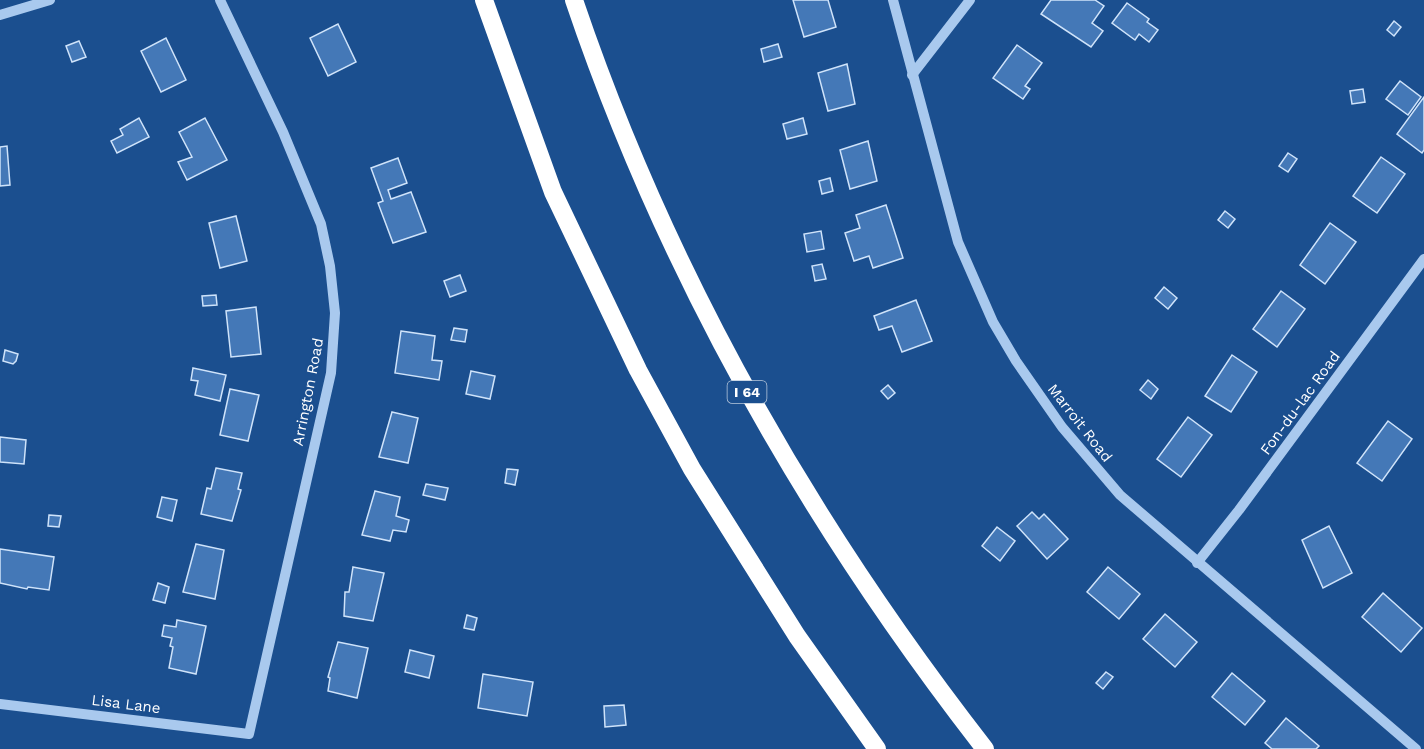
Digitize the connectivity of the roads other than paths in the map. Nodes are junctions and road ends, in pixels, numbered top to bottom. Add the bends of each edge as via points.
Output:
1 (50, 0) edge
2 (220, 0) edge
3 (484, 0) edge
4 (574, 0) edge
5 (893, 0) edge
6 (970, 0) edge
7 (0, 15) edge
8 (912, 75) junction
9 (1424, 259) edge
10 (1197, 563) junction
11 (0, 704) edge
12 (249, 734) joint
13 (877, 749) edge
14 (985, 749) edge
15 (1416, 749) edge

1 - 7 street
2 - 12 street, Arrington Road via 314,202 330,266 335,313 330,373
3 - 13 highway via 553,192 638,370 692,469 791,626
4 - 14 highway, I 64 via 633,161 714,331 766,427 869,589
5 - 8 street, Marroit Road
6 - 8 street
8 - 10 street, Marroit Road via 958,242 993,322 1016,361 1091,464 1128,503
9 - 10 street, Fon-du-lac Road
10 - 15 street, Marroit Road
11 - 12 street, Lisa Lane

